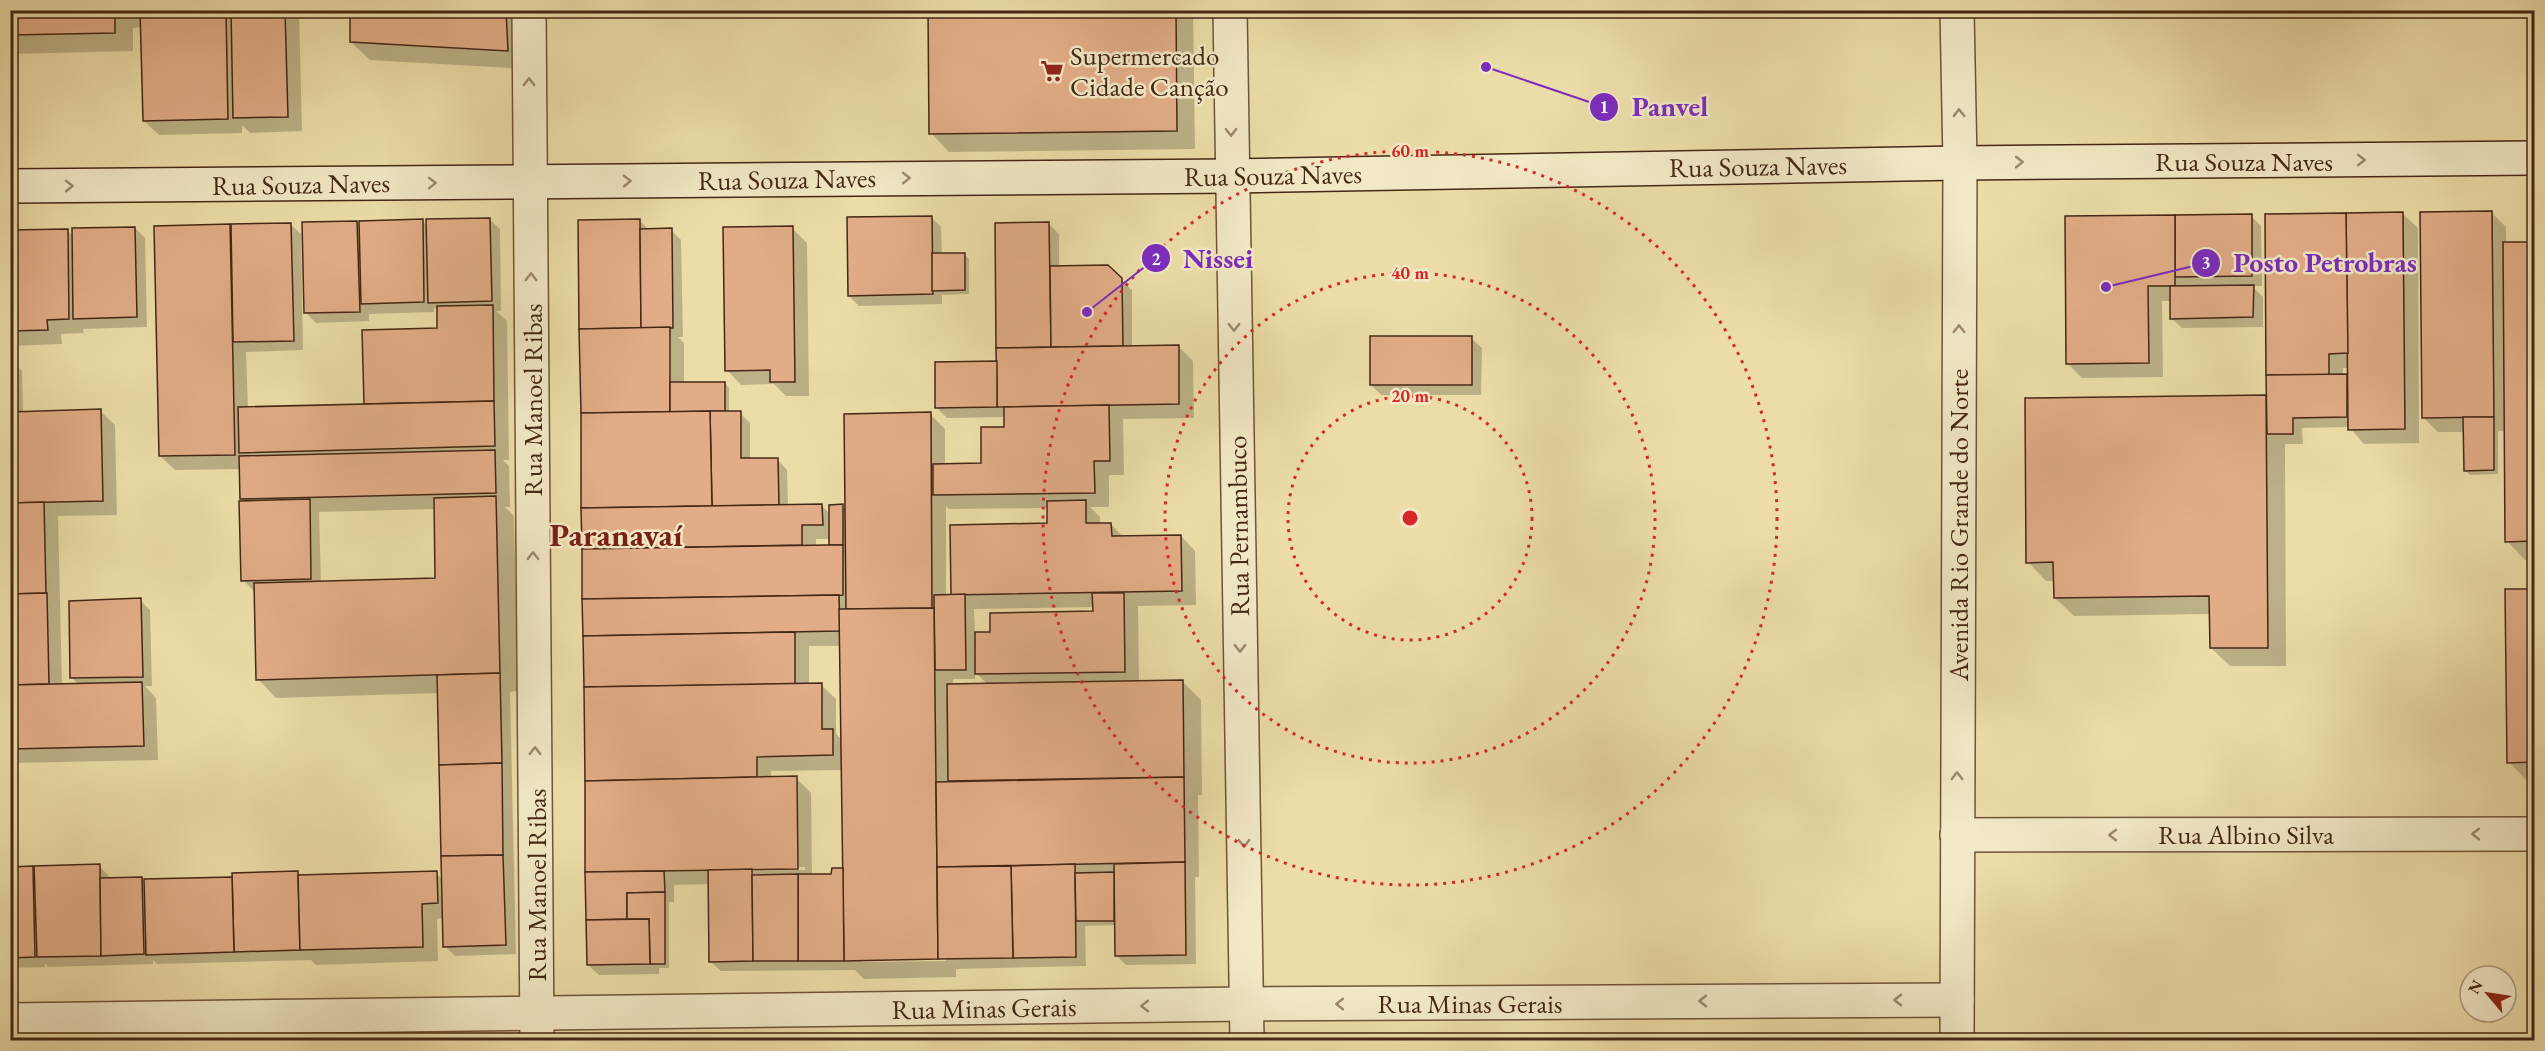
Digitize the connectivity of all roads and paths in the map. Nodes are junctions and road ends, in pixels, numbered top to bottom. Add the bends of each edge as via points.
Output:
1 (529, 10) edge
2 (1230, 10) edge
3 (1957, 10) edge
4 (2535, 158) edge
5 (1960, 163) junction
6 (1232, 176) junction
7 (530, 182) junction
8 (10, 186) edge
9 (2535, 834) edge
10 (1957, 835) junction
11 (1957, 1000) junction
12 (1247, 1004) junction
13 (10, 1020) edge
14 (537, 1028) edge
15 (1247, 1041) edge
16 (1957, 1041) edge

7 -> 1 street, Rua Manoel Ribas
2 -> 6 street, Rua Pernambuco
5 -> 3 street, Avenida Rio Grande do Norte
5 -> 4 street, Rua Souza Naves
5 - 6 street, Rua Souza Naves
10 -> 5 street, Avenida Rio Grande do Norte
7 -> 6 street, Rua Souza Naves
6 -> 12 street, Rua Pernambuco
8 -> 7 street, Rua Souza Naves
14 -> 7 street, Rua Manoel Ribas
9 -> 10 street, Rua Albino Silva
10 - 11 street, Avenida Rio Grande do Norte
11 -> 12 street, Rua Minas Gerais
11 - 16 street, Avenida Rio Grande do Norte
12 -> 14 street, Rua Minas Gerais
12 - 15 street, Rua Pernambuco
13 - 14 street, Rua Minas Gerais

